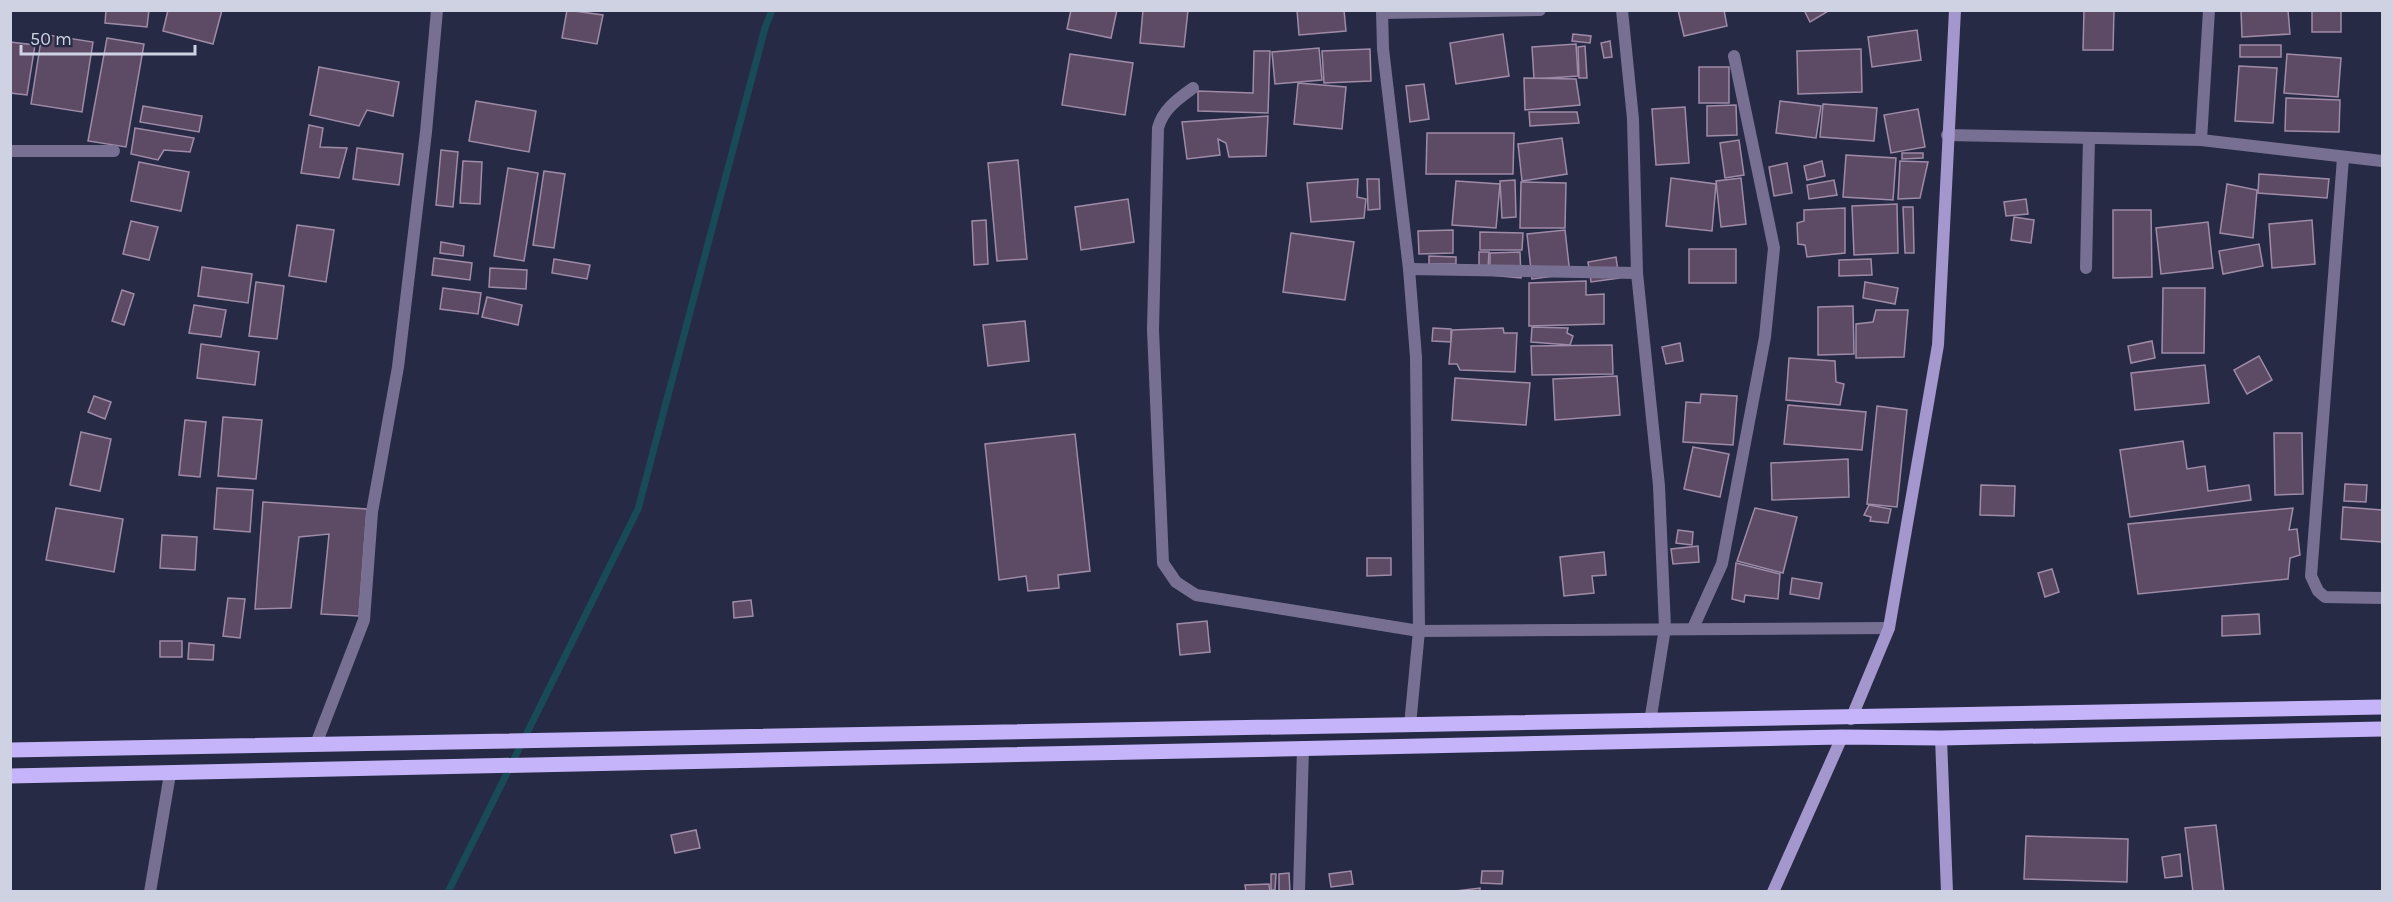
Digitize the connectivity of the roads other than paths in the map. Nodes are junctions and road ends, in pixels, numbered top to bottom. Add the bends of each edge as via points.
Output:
1 (437, 10) edge
2 (1540, 10) edge
3 (1622, 10) edge
4 (1955, 10) edge
5 (2209, 10) edge
6 (1382, 11) edge
7 (1734, 56) dead end
8 (1193, 88) dead end
9 (1947, 135) junction
10 (2089, 138) junction
11 (2201, 140) junction
12 (10, 151) edge
13 (114, 151) dead end
14 (2343, 158) junction
15 (2382, 161) edge
16 (2086, 268) dead end
17 (1409, 269) junction
18 (1637, 273) junction
19 (2382, 598) edge
20 (1665, 628) junction
21 (1694, 628) junction
22 (1889, 628) junction
23 (1419, 631) junction
24 (2382, 707) edge
25 (2331, 708) junction
26 (1851, 719) junction
27 (1650, 722) junction
28 (1410, 725) junction
29 (2382, 729) edge
30 (2342, 730) junction
31 (1842, 737) junction
32 (1941, 738) junction
33 (316, 744) junction
34 (1303, 748) junction
35 (10, 750) edge
36 (170, 774) junction
37 (10, 776) edge
38 (150, 891) edge
39 (1299, 891) edge
40 (1773, 891) edge
41 (1947, 891) edge

1 - 33 street via 398,367 372,512 364,620
2 - 6 street
3 - 18 street via 1633,119
4 - 9 street
5 - 11 street
6 - 17 street
7 - 21 street via 1774,248 1765,337 1722,564
8 - 23 street via 1172,104 1158,128 1153,330 1163,563 1176,582 1196,595
9 - 10 street
9 - 22 street via 1938,345
10 - 11 street
10 - 16 street
11 - 14 street
12 - 13 street
14 - 15 street
14 - 19 street via 2312,576 2325,597
17 - 18 street
17 - 23 street via 1416,357
18 - 20 street via 1659,486
20 - 21 street
20 - 23 street
20 - 27 street
21 - 22 street
22 - 26 street
23 - 28 street
24 - 25 main road
25 - 26 main road
25 - 30 main road
26 - 27 main road
27 - 28 main road
28 - 33 main road
29 - 30 main road
30 - 32 main road
31 - 32 main road
31 - 34 main road
31 - 40 street
32 - 41 street
33 - 35 main road
34 - 36 main road
34 - 39 street
36 - 37 main road
36 - 38 street

